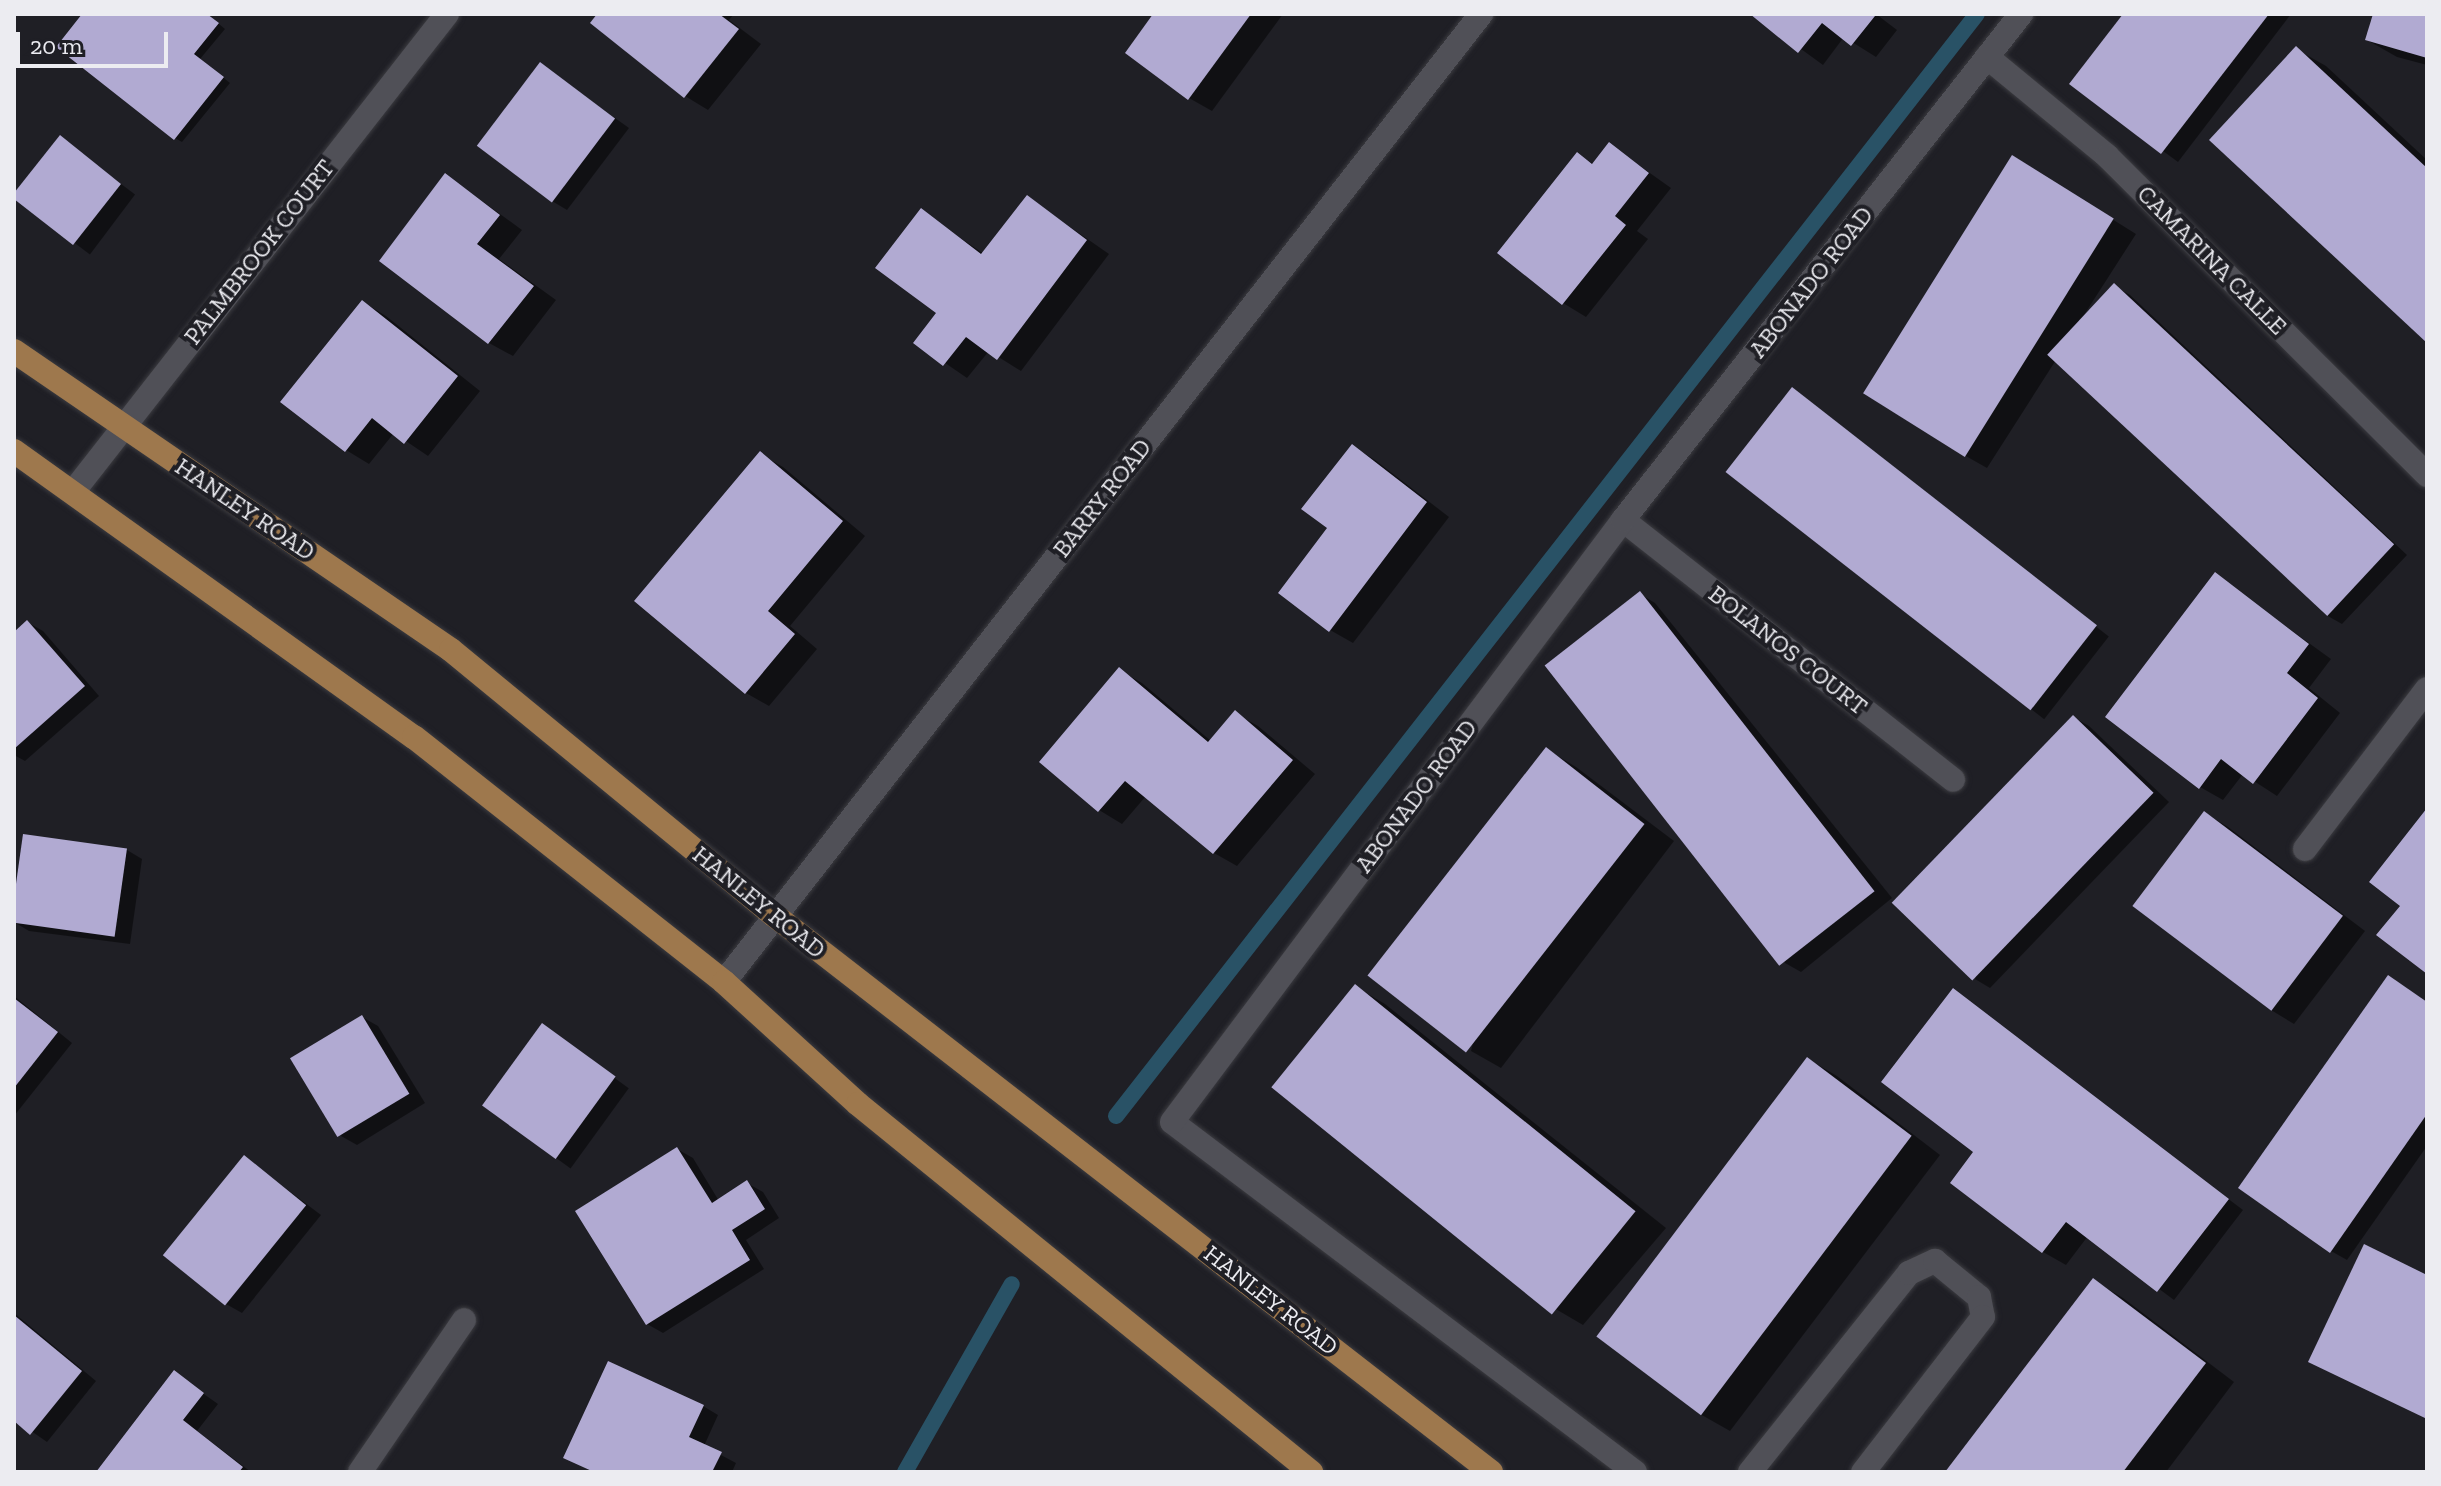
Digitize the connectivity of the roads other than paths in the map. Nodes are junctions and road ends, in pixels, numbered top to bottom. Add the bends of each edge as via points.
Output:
1 (447, 14) edge
2 (1481, 14) edge
3 (2021, 14) edge
4 (1987, 57) junction
5 (14, 351) edge
6 (122, 426) junction
7 (14, 451) edge
8 (2427, 475) edge
9 (73, 492) junction
10 (1623, 520) junction
11 (2427, 689) edge
12 (1953, 780) dead end
13 (2305, 849) dead end
14 (774, 915) junction
15 (724, 982) junction
16 (464, 1320) dead end
17 (360, 1472) edge
18 (1311, 1472) edge
19 (1491, 1472) edge
20 (1635, 1472) edge
21 (1750, 1472) edge
22 (1863, 1472) edge

1 - 6 street, PALMBROOK COURT
2 - 14 street, BARRY ROAD
3 - 4 street, ABONADO ROAD
4 - 8 street, CAMARINA CALLE via 2107,156
4 - 10 street, ABONADO ROAD
5 - 6 main road, HANLEY ROAD
6 - 9 street, PALMBROOK COURT
6 - 14 main road, HANLEY ROAD via 451,650
7 - 9 main road
9 - 15 main road via 414,737
10 - 12 street, BOLANOS COURT
10 - 20 street, ABONADO ROAD via 1172,1122
11 - 13 street
14 - 15 street, BARRY ROAD
14 - 19 main road, HANLEY ROAD
15 - 18 main road via 858,1104
16 - 17 street
21 - 22 street via 1909,1273 1935,1261 1979,1297 1983,1317

